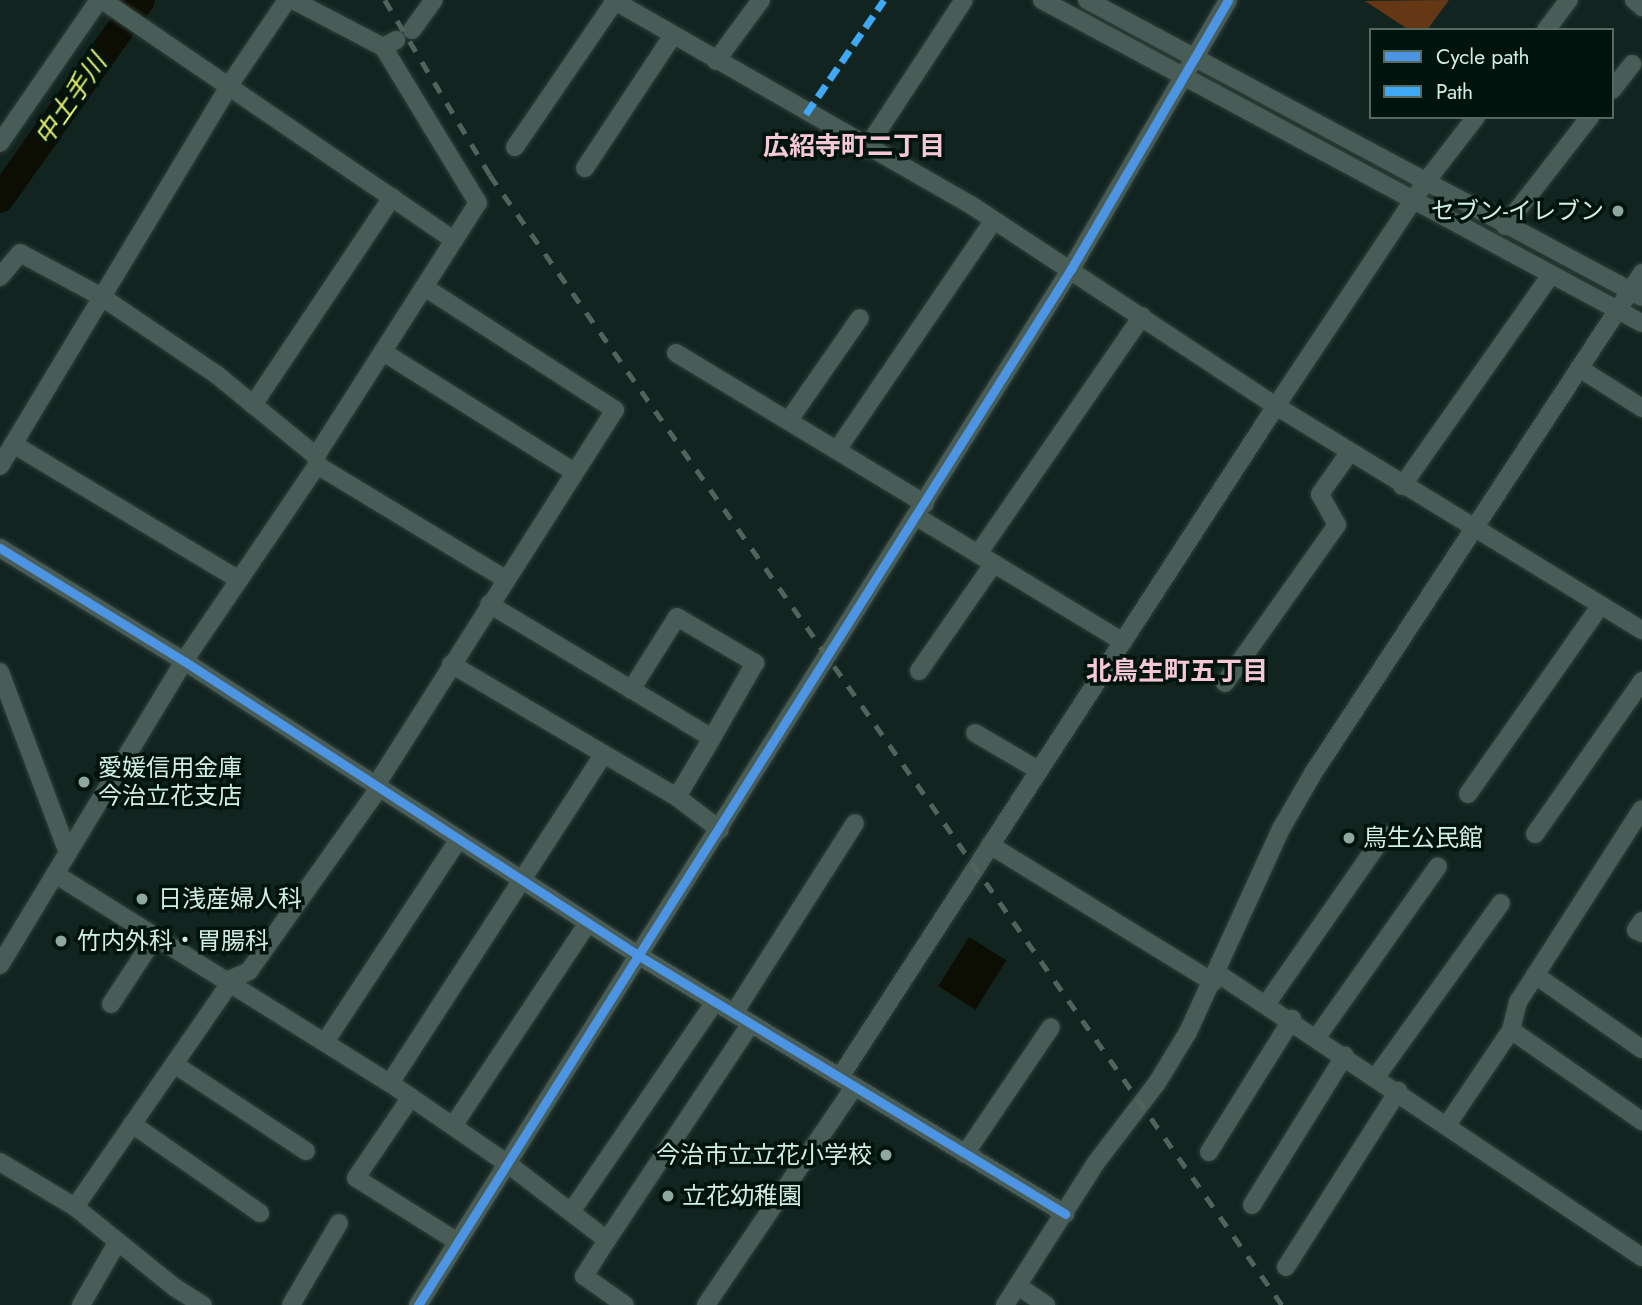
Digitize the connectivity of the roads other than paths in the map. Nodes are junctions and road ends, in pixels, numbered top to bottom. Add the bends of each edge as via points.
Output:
1 (101, 0) edge
2 (287, 0) edge
3 (293, 0) edge
4 (434, 0) edge
5 (761, 0) edge
6 (964, 0) edge
7 (1042, 0) edge
8 (1087, 0) edge
9 (1228, 0) edge
10 (1569, 0) edge
11 (1634, 0) edge
12 (614, 1) edge
13 (1642, 7) edge
14 (1547, 28) edge
15 (412, 30) dead end
16 (673, 35) junction
17 (1194, 58) junction
18 (716, 61) junction
19 (1632, 64) dead end
20 (1181, 77) junction
21 (230, 84) junction
22 (1614, 86) edge
23 (1474, 119) edge
24 (1589, 119) edge
25 (0, 143) edge
26 (515, 146) dead end
27 (866, 149) junction
28 (585, 167) dead end
29 (1424, 184) junction
30 (391, 197) junction
31 (1412, 202) junction
32 (994, 220) junction
33 (1505, 226) junction
34 (454, 240) junction
35 (1072, 269) junction
36 (1642, 273) edge
37 (1551, 275) junction
38 (0, 277) edge
39 (424, 287) junction
40 (1636, 294) edge
41 (102, 297) junction
42 (1618, 310) junction
43 (1142, 316) junction
44 (860, 318) dead end
45 (1642, 323) edge
46 (383, 352) junction
47 (676, 353) dead end
48 (1579, 368) junction
49 (254, 405) junction
50 (1276, 406) junction
51 (1642, 408) edge
52 (789, 420) junction
53 (13, 444) junction
54 (837, 450) junction
55 (1349, 453) junction
56 (316, 460) junction
57 (0, 466) edge
58 (574, 472) junction
59 (1402, 486) junction
60 (921, 510) junction
61 (1470, 529) junction
62 (0, 548) edge
63 (978, 554) junction
64 (993, 563) junction
65 (505, 579) junction
66 (239, 580) junction
67 (489, 604) junction
68 (1600, 606) junction
69 (1642, 631) edge
70 (1123, 642) junction
71 (184, 661) junction
72 (451, 664) junction
73 (919, 671) dead end
74 (0, 672) edge
75 (1642, 681) edge
76 (1225, 683) dead end
77 (631, 690) junction
78 (975, 733) dead end
79 (712, 738) junction
80 (604, 754) junction
81 (1038, 770) junction
82 (378, 786) junction
83 (1468, 794) dead end
84 (677, 797) junction
85 (1642, 809) edge
86 (855, 824) dead end
87 (720, 830) junction
88 (1535, 834) dead end
89 (1384, 835) dead end
90 (459, 839) junction
91 (990, 845) junction
92 (68, 853) junction
93 (1438, 866) dead end
94 (55, 874) junction
95 (524, 881) junction
96 (1501, 903) dead end
97 (1642, 921) edge
98 (588, 923) junction
99 (1642, 933) edge
100 (155, 937) junction
101 (641, 957) junction
102 (0, 965) edge
103 (1535, 975) junction
104 (1215, 977) junction
105 (228, 982) junction
106 (715, 1002) junction
107 (1267, 1003) junction
108 (111, 1004) dead end
109 (734, 1013) junction
110 (1292, 1019) junction
111 (751, 1023) junction
112 (1051, 1027) dead end
113 (1511, 1030) junction
114 (1317, 1037) junction
115 (325, 1042) junction
116 (1642, 1049) edge
117 (1345, 1055) junction
118 (174, 1064) junction
119 (1376, 1077) junction
120 (847, 1082) junction
121 (390, 1083) junction
122 (1398, 1091) junction
123 (411, 1097) junction
124 (1642, 1121) edge
125 (132, 1124) junction
126 (1447, 1125) junction
127 (453, 1126) junction
128 (306, 1151) dead end
129 (1209, 1152) dead end
130 (965, 1154) junction
131 (0, 1162) edge
132 (508, 1164) junction
133 (1252, 1205) dead end
134 (75, 1207) junction
135 (570, 1212) junction
136 (260, 1213) dead end
137 (1065, 1214) junction
138 (339, 1223) dead end
139 (607, 1240) junction
140 (458, 1242) junction
141 (117, 1243) junction
142 (1642, 1257) edge
143 (1286, 1267) dead end
144 (1018, 1286) junction
145 (81, 1305) edge
146 (203, 1305) edge
147 (291, 1305) edge
148 (418, 1305) edge
149 (625, 1305) edge
150 (706, 1305) edge
151 (1005, 1305) edge
152 (1046, 1305) edge

1 - 21 street
1 - 25 street
2 - 21 street
3 - 34 street via 390,44 478,203
4 - 15 street
5 - 18 street
6 - 27 street
7 - 20 street
8 - 17 street
9 - 17 street
10 - 14 street
11 - 13 street
12 - 16 street
12 - 26 street
16 - 18 street
16 - 28 street
17 - 20 street
17 - 29 street
18 - 27 street
19 - 22 street
20 - 31 street
20 - 35 street
21 - 30 street
21 - 41 street
23 - 29 street
24 - 33 street
27 - 32 street
29 - 31 street
29 - 33 street
30 - 34 street
30 - 49 street
31 - 37 street
31 - 50 street
32 - 35 street
32 - 54 street
33 - 40 street
34 - 39 street
35 - 43 street
35 - 60 street
36 - 40 street
37 - 42 street
37 - 59 street
38 - 41 street via 20,253
39 - 46 street
39 - 58 street via 615,410
40 - 42 street
41 - 49 street
41 - 53 street
42 - 45 street
42 - 48 street
43 - 50 street
43 - 63 street
44 - 52 street
46 - 56 street
46 - 58 street
47 - 52 street
48 - 51 street
48 - 61 street
49 - 56 street
50 - 55 street
50 - 70 street
52 - 54 street
53 - 57 street
53 - 66 street
54 - 60 street
55 - 59 street
55 - 76 street via 1320,494 1337,525
56 - 65 street
56 - 66 street
58 - 65 street
59 - 61 street
60 - 63 street
60 - 87 street
61 - 68 street
61 - 104 street via 1281,829
62 - 71 street
63 - 64 street
64 - 70 street
64 - 73 street
65 - 67 street
66 - 71 street
67 - 72 street
67 - 77 street
68 - 69 street
68 - 83 street
70 - 81 street
71 - 82 street
71 - 92 street
72 - 80 street
72 - 82 street
74 - 92 street
75 - 88 street
77 - 79 street
77 - 79 street via 677,617 755,663
78 - 81 street
79 - 84 street
80 - 84 street
80 - 95 street
81 - 91 street
82 - 90 street
82 - 105 street via 249,971
84 - 87 street
85 - 103 street
86 - 109 street
87 - 101 street
89 - 107 street
90 - 95 street
90 - 115 street
91 - 104 street
91 - 120 street
92 - 94 street
93 - 114 street
94 - 100 street
94 - 102 street
95 - 98 street
95 - 121 street
96 - 119 street
97 - 99 street via 1636,930
98 - 101 street
98 - 127 street
100 - 105 street
100 - 108 street
101 - 106 street
101 - 132 street
103 - 113 street via 1518,1002
103 - 116 street
104 - 107 street
104 - 137 street via 1157,1083 1095,1164
105 - 115 street
105 - 118 street
106 - 109 street
106 - 135 street
107 - 110 street
109 - 111 street
110 - 114 street
110 - 129 street
111 - 120 street
111 - 139 street
112 - 130 street
113 - 124 street
113 - 126 street
114 - 117 street
115 - 121 street
117 - 119 street
117 - 133 street
118 - 125 street
118 - 128 street
119 - 122 street
120 - 130 street
120 - 150 street
121 - 123 street
122 - 126 street
122 - 143 street
123 - 127 street
123 - 140 street via 356,1178
125 - 134 street
125 - 136 street
126 - 142 street
127 - 132 street
130 - 137 street
131 - 134 street
132 - 135 street
132 - 140 street
134 - 141 street
135 - 139 street
137 - 144 street
138 - 147 street
139 - 149 street via 584,1276
140 - 148 street
141 - 145 street
141 - 146 street
144 - 151 street
144 - 152 street

